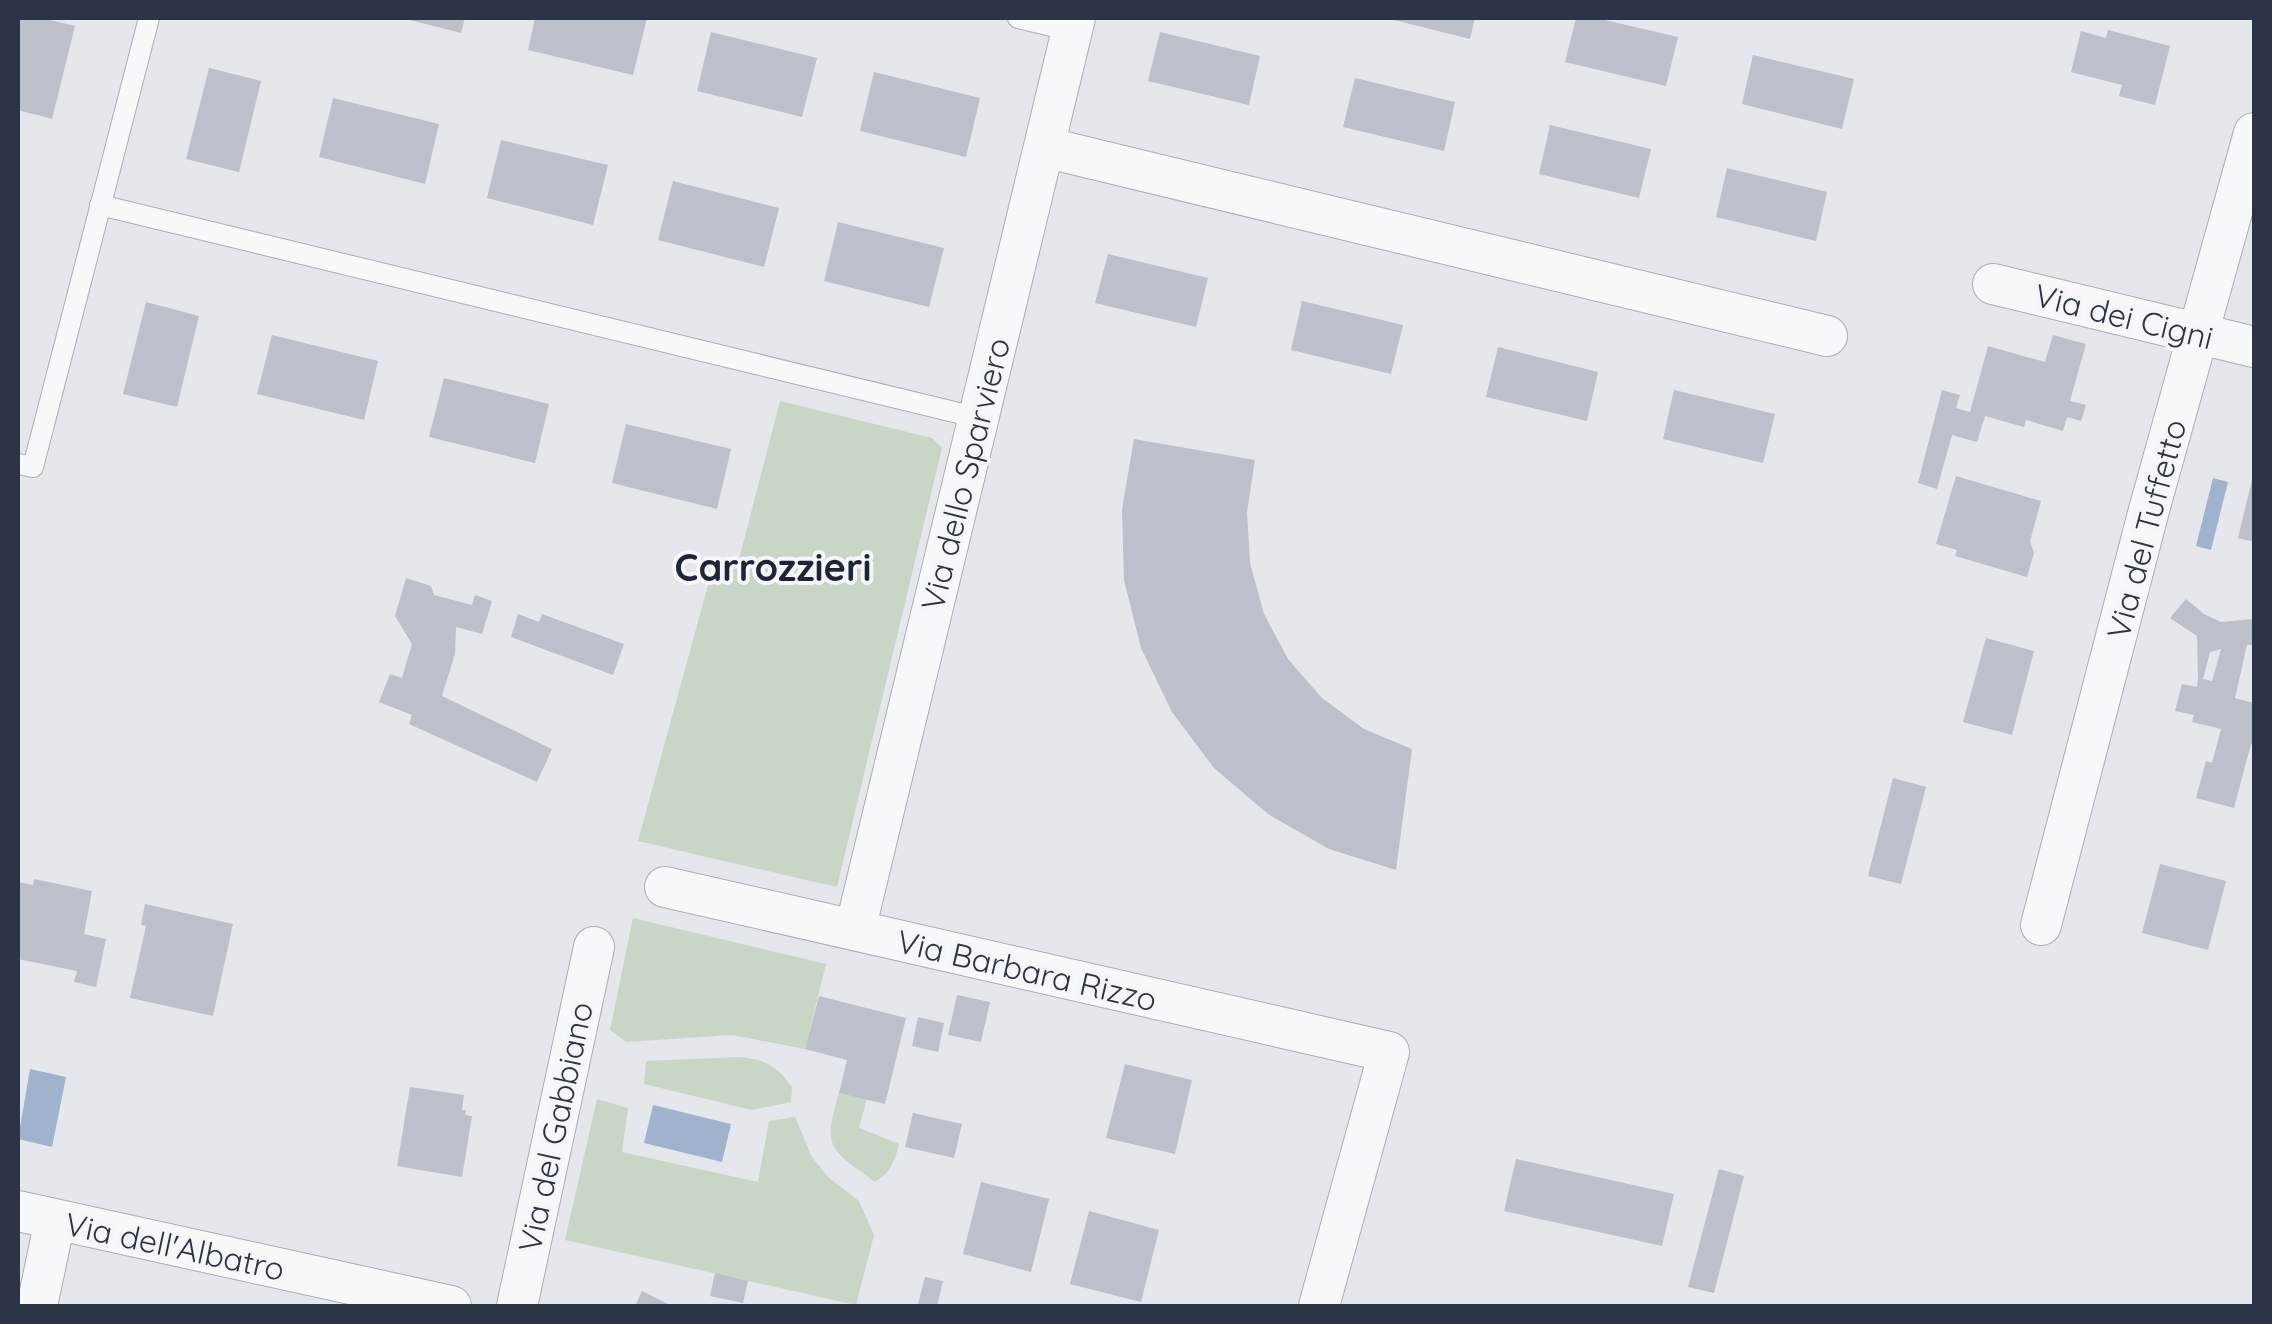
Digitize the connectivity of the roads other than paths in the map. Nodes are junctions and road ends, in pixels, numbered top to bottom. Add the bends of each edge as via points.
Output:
1 (148, 18) edge
2 (1018, 18) edge
3 (1074, 24) edge
4 (2254, 133) edge
5 (1044, 147) junction
6 (100, 205) junction
7 (1994, 284) dead end
8 (2200, 334) junction
9 (1827, 336) dead end
10 (2254, 347) edge
11 (979, 418) junction
12 (18, 464) edge
13 (665, 887) dead end
14 (2041, 926) dead end
15 (855, 930) junction
16 (594, 947) dead end
17 (36, 1216) edge
18 (37, 1306) edge
19 (450, 1306) edge
20 (517, 1306) edge
21 (1319, 1306) edge

1 - 6 lane
2 - 3 lane
3 - 5 street, Via dello Sparviero
4 - 8 street, Via del Tuffetto
5 - 9 street
5 - 11 street, Via dello Sparviero
6 - 11 lane
6 - 12 lane via 33,467
7 - 8 street, Via dei Cigni
8 - 10 street, Via dei Cigni
8 - 14 street, Via del Tuffetto
11 - 15 street, Via dello Sparviero
13 - 15 street, Via Barbara Rizzo
15 - 21 street, Via Barbara Rizzo via 1389,1052
16 - 20 street, Via del Gabbiano
17 - 18 street
17 - 19 street, Via dell'Albatro

